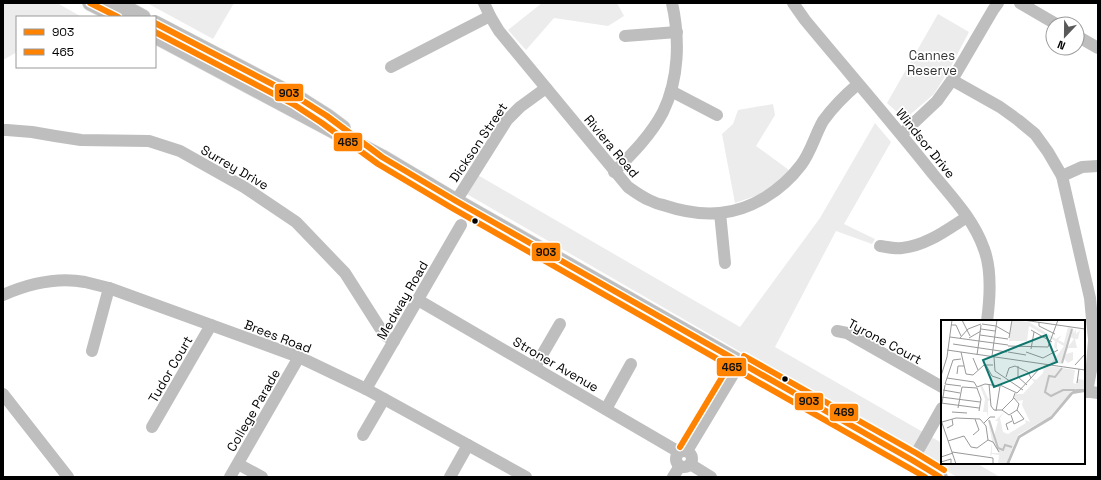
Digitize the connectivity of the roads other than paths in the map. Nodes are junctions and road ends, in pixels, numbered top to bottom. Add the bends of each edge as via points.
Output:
1 (90, 3) edge
2 (116, 3) edge
3 (484, 3) edge
4 (672, 3) edge
5 (793, 3) edge
6 (1020, 3) edge
7 (995, 5) edge
8 (116, 16) edge
9 (141, 16) edge
10 (490, 16) junction
11 (1045, 18) edge
12 (156, 24) edge
13 (677, 32) junction
14 (625, 36) dead end
15 (156, 37) edge
16 (1085, 41) edge
17 (1098, 48) edge
18 (391, 67) dead end
19 (952, 80) junction
20 (858, 84) junction
21 (546, 88) junction
22 (671, 91) junction
23 (717, 115) dead end
24 (3, 130) edge
25 (902, 134) junction
26 (382, 157) junction
27 (1098, 166) edge
28 (614, 172) junction
29 (1062, 176) junction
30 (456, 200) junction
31 (720, 213) junction
32 (967, 217) junction
33 (461, 225) dead end
34 (880, 246) dead end
35 (725, 263) dead end
36 (109, 288) junction
37 (3, 295) edge
38 (1094, 297) edge
39 (418, 300) junction
40 (987, 320) edge
41 (560, 324) dead end
42 (211, 325) junction
43 (837, 332) dead end
44 (394, 341) junction
45 (92, 351) dead end
46 (299, 358) junction
47 (740, 363) junction
48 (631, 364) dead end
49 (535, 367) junction
50 (941, 386) edge
51 (366, 389) junction
52 (1090, 392) edge
53 (3, 394) edge
54 (384, 399) junction
55 (606, 409) junction
56 (941, 410) edge
57 (152, 427) dead end
58 (363, 435) dead end
59 (468, 445) junction
60 (683, 452) junction
61 (912, 460) junction
62 (238, 464) junction
63 (685, 465) junction
64 (68, 477) edge
65 (230, 477) edge
66 (262, 477) edge
67 (450, 477) edge
68 (526, 477) edge
69 (673, 477) edge
70 (711, 477) edge
71 (940, 477) edge

1 - 8 main road
2 - 9 main road
3 - 10 street, Riviera Road
4 - 13 street
5 - 20 street, Windsor Drive
6 - 11 street
7 - 19 street
10 - 18 street
10 - 21 street, Riviera Road via 499,31
12 - 26 main road via 296,97 327,116
13 - 14 street
13 - 22 street via 676,68
15 - 26 main road
16 - 17 street
19 - 25 street via 937,101
19 - 29 street via 1024,124 1035,134
20 - 25 street, Windsor Drive
20 - 31 street, Riviera Road via 826,117 803,163 793,175 759,201 740,209
21 - 28 street, Riviera Road
21 - 30 street, Dickson Street via 507,120
22 - 23 street
22 - 28 street via 650,133
24 - 44 street, Surrey Drive via 81,140 149,141 180,151 244,187 296,222 344,273 380,328
25 - 32 street, Windsor Drive
26 - 30 main road
27 - 29 street via 1082,167
28 - 31 street, Riviera Road via 628,187 649,200 673,209 696,213
29 - 38 street
30 - 47 main road
31 - 35 street
32 - 34 street via 918,244 902,248
32 - 40 street, Windsor Drive via 985,250 990,283
33 - 39 street, Medway Road
36 - 37 street, Brees Road via 84,282 43,282
36 - 42 street, Brees Road
36 - 45 street
38 - 52 street
39 - 44 street, Medway Road
39 - 49 street, Stroner Avenue
41 - 49 street
42 - 46 street, Brees Road
42 - 57 street, Tudor Court
43 - 50 street, Tyrone Court via 847,333
44 - 51 street, Medway Road
46 - 51 street, Brees Road
46 - 62 street, College Parade
47 - 60 street
47 - 61 main road
48 - 55 street
49 - 55 street, Stroner Avenue
51 - 54 street, Brees Road
53 - 64 street
54 - 58 street
54 - 59 street, Brees Road
55 - 60 street, Stroner Avenue
56 - 61 street
59 - 67 street
59 - 68 street, Brees Road
60 - 63 street via 676,456 676,459
61 - 71 main road
62 - 65 street, College Parade
62 - 66 street
63 - 69 street
63 - 70 street

